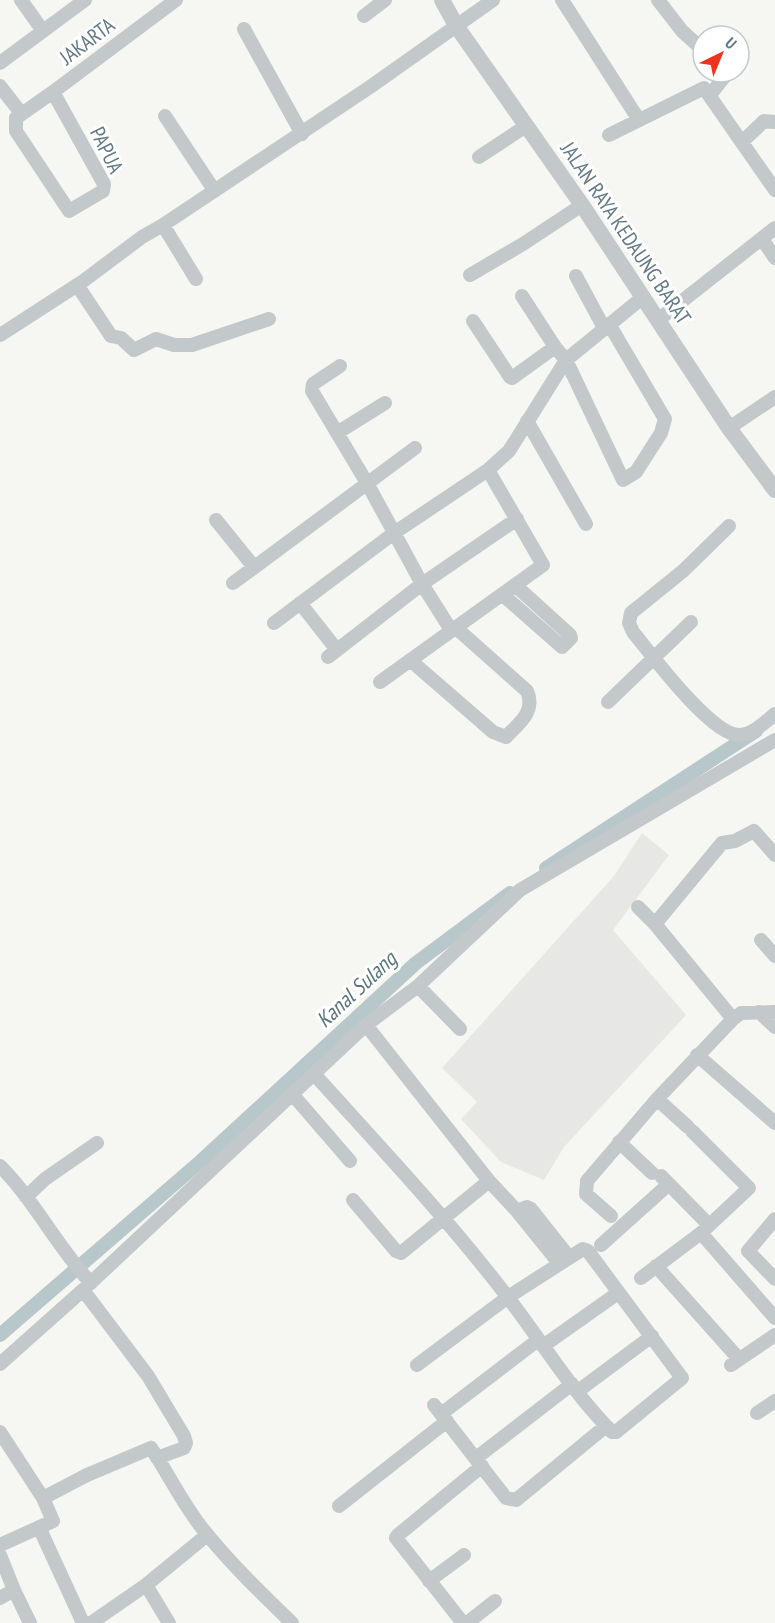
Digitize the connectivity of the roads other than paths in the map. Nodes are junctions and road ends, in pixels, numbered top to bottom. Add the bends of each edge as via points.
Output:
1 (21, 0) edge
2 (86, 0) edge
3 (176, 0) edge
4 (385, 0) edge
5 (442, 0) edge
6 (493, 0) edge
7 (562, 0) edge
8 (658, 0) edge
9 (364, 16) dead end
10 (457, 27) junction
11 (244, 29) dead end
12 (44, 31) junction
13 (691, 39) edge
14 (1, 61) edge
15 (720, 84) edge
16 (0, 86) edge
17 (53, 92) junction
18 (710, 95) junction
19 (21, 113) junction
20 (165, 116) dead end
21 (639, 120) junction
22 (775, 122) edge
23 (526, 126) junction
24 (302, 134) junction
25 (609, 135) dead end
26 (742, 142) junction
27 (480, 157) dead end
28 (214, 190) junction
29 (775, 190) edge
30 (582, 205) junction
31 (163, 225) junction
32 (775, 228) edge
33 (762, 239) junction
34 (775, 258) edge
35 (470, 275) dead end
36 (576, 276) dead end
37 (196, 279) dead end
38 (77, 285) junction
39 (522, 296) dead end
40 (642, 298) junction
41 (269, 319) dead end
42 (658, 320) junction
43 (473, 321) dead end
44 (607, 326) junction
45 (0, 335) edge
46 (555, 347) junction
47 (566, 360) junction
48 (340, 366) dead end
49 (775, 397) edge
50 (385, 403) dead end
51 (526, 421) junction
52 (729, 428) junction
53 (337, 433) junction
54 (415, 448) dead end
55 (488, 470) junction
56 (367, 483) junction
57 (775, 489) edge
58 (216, 519) dead end
59 (517, 519) junction
60 (586, 524) dead end
61 (729, 526) dead end
62 (394, 533) junction
63 (254, 567) junction
64 (234, 583) dead end
65 (422, 584) junction
66 (516, 586) junction
67 (503, 595) junction
68 (300, 603) junction
69 (691, 622) dead end
70 (274, 623) dead end
71 (453, 629) junction
72 (653, 658) junction
73 (410, 660) junction
74 (380, 682) dead end
75 (608, 702) dead end
76 (775, 714) edge
77 (775, 740) edge
78 (775, 855) edge
79 (638, 908) dead end
80 (655, 924) junction
81 (761, 939) dead end
82 (775, 956) edge
83 (418, 986) junction
84 (759, 1012) junction
85 (775, 1012) edge
86 (733, 1019) junction
87 (366, 1026) junction
88 (775, 1027) edge
89 (459, 1029) dead end
90 (697, 1055) junction
91 (315, 1075) junction
92 (293, 1095) junction
93 (657, 1099) junction
94 (775, 1123) edge
95 (97, 1143) dead end
96 (619, 1143) junction
97 (350, 1161) dead end
98 (0, 1166) edge
99 (661, 1177) junction
100 (489, 1181) junction
101 (27, 1197) junction
102 (353, 1200) dead end
103 (611, 1216) dead end
104 (444, 1217) junction
105 (775, 1219) edge
106 (705, 1229) junction
107 (601, 1245) dead end
108 (564, 1260) junction
109 (656, 1266) junction
110 (641, 1278) dead end
111 (775, 1279) edge
112 (87, 1284) junction
113 (618, 1293) junction
114 (508, 1297) junction
115 (775, 1318) edge
116 (775, 1335) edge
117 (652, 1336) junction
118 (540, 1343) junction
119 (0, 1364) edge
120 (417, 1365) dead end
121 (575, 1388) junction
122 (775, 1401) edge
123 (441, 1413) junction
124 (757, 1413) dead end
125 (606, 1426) junction
126 (0, 1432) edge
127 (157, 1458) junction
128 (479, 1462) junction
129 (42, 1498) junction
130 (339, 1506) dead end
131 (39, 1527) junction
132 (207, 1535) junction
133 (0, 1545) edge
134 (464, 1554) dead end
135 (1, 1559) edge
136 (429, 1581) junction
137 (146, 1585) junction
138 (14, 1590) junction
139 (0, 1598) edge
140 (495, 1601) dead end
141 (30, 1623) edge
142 (83, 1623) edge
143 (91, 1623) edge
144 (169, 1623) edge
145 (292, 1623) edge
146 (465, 1623) edge

1 - 12 street
2 - 12 street, JAKARTA
3 - 17 street, JAKARTA
4 - 9 street
5 - 10 street, JALAN RAYA KEDAUNG BARAT
6 - 10 street
7 - 21 street
8 - 13 street
10 - 23 street, JALAN RAYA KEDAUNG BARAT
10 - 24 street
11 - 24 street
12 - 14 street, JAKARTA
15 - 18 street
16 - 19 street
17 - 19 street, JAKARTA
17 - 19 street, PAPUA via 104,184 103,191 69,211 16,131 16,118
18 - 21 street via 701,88
18 - 26 street
20 - 28 street
21 - 25 street
22 - 26 street via 764,121
23 - 27 street
23 - 30 street, JALAN RAYA KEDAUNG BARAT
24 - 28 street
26 - 29 street
28 - 31 street
30 - 35 street
30 - 40 street, JALAN RAYA KEDAUNG BARAT
31 - 37 street
31 - 38 street
32 - 33 street
33 - 34 street
33 - 42 street
36 - 44 street
38 - 41 street via 111,336 121,338 134,350 156,339 192,345
38 - 45 street
39 - 46 street
40 - 42 street, JALAN RAYA KEDAUNG BARAT
40 - 44 street
42 - 52 street, JALAN RAYA KEDAUNG BARAT
43 - 46 street via 510,378
44 - 47 street
44 - 47 street via 665,419 661,433 636,472 623,480
46 - 47 street
47 - 51 street
48 - 53 street via 311,389
49 - 52 street
50 - 53 street
51 - 55 street via 509,451
51 - 60 street
52 - 57 street, JALAN RAYA KEDAUNG BARAT
53 - 56 street
54 - 56 street
55 - 59 street
55 - 62 street
56 - 62 street
56 - 63 street
58 - 63 street
59 - 65 street
59 - 66 street via 543,566
61 - 72 street via 683,571 631,613 629,623 633,632
62 - 65 street
62 - 68 street
63 - 64 street
65 - 68 street via 333,653
65 - 71 street
66 - 67 street
66 - 67 street via 570,635 562,647
67 - 71 street
68 - 70 street
69 - 72 street
71 - 73 street
71 - 73 street via 527,691 531,703 527,714 506,738 493,732
72 - 75 street
72 - 76 street via 704,713 730,734 751,733
73 - 74 street
77 - 83 street via 520,890
78 - 80 street via 754,831 722,843
79 - 80 street
80 - 86 street
81 - 82 street
83 - 87 street
83 - 89 street
84 - 85 street
84 - 86 street via 741,1013
84 - 88 street
86 - 90 street
87 - 91 street
87 - 100 street
90 - 93 street
90 - 94 street
91 - 92 street
91 - 104 street
92 - 97 street
92 - 112 street
93 - 96 street
93 - 106 street via 749,1188
95 - 101 street via 45,1179
96 - 99 street
96 - 103 street via 587,1181 586,1194
98 - 101 street
99 - 106 street
99 - 107 street
100 - 104 street
100 - 108 street via 517,1211 531,1209
101 - 112 street
102 - 104 street via 401,1253
104 - 114 street
105 - 111 street via 748,1251
106 - 109 street
106 - 115 street
108 - 113 street via 583,1249 588,1251
108 - 114 street
109 - 110 street
109 - 116 street via 735,1362
112 - 119 street
112 - 127 street via 184,1436 184,1448
113 - 117 street
113 - 118 street
114 - 118 street
114 - 120 street
117 - 121 street
117 - 125 street via 682,1380 616,1432
118 - 121 street
118 - 123 street
121 - 125 street
121 - 128 street
122 - 124 street
123 - 128 street
123 - 130 street
125 - 128 street via 516,1500 506,1498
126 - 129 street
127 - 129 street via 150,1448
127 - 132 street
128 - 136 street via 397,1537
129 - 131 street via 53,1521
131 - 133 street
131 - 142 street
132 - 137 street
132 - 145 street
134 - 136 street
135 - 138 street
136 - 146 street
137 - 143 street
137 - 144 street
138 - 139 street
138 - 141 street
140 - 146 street

